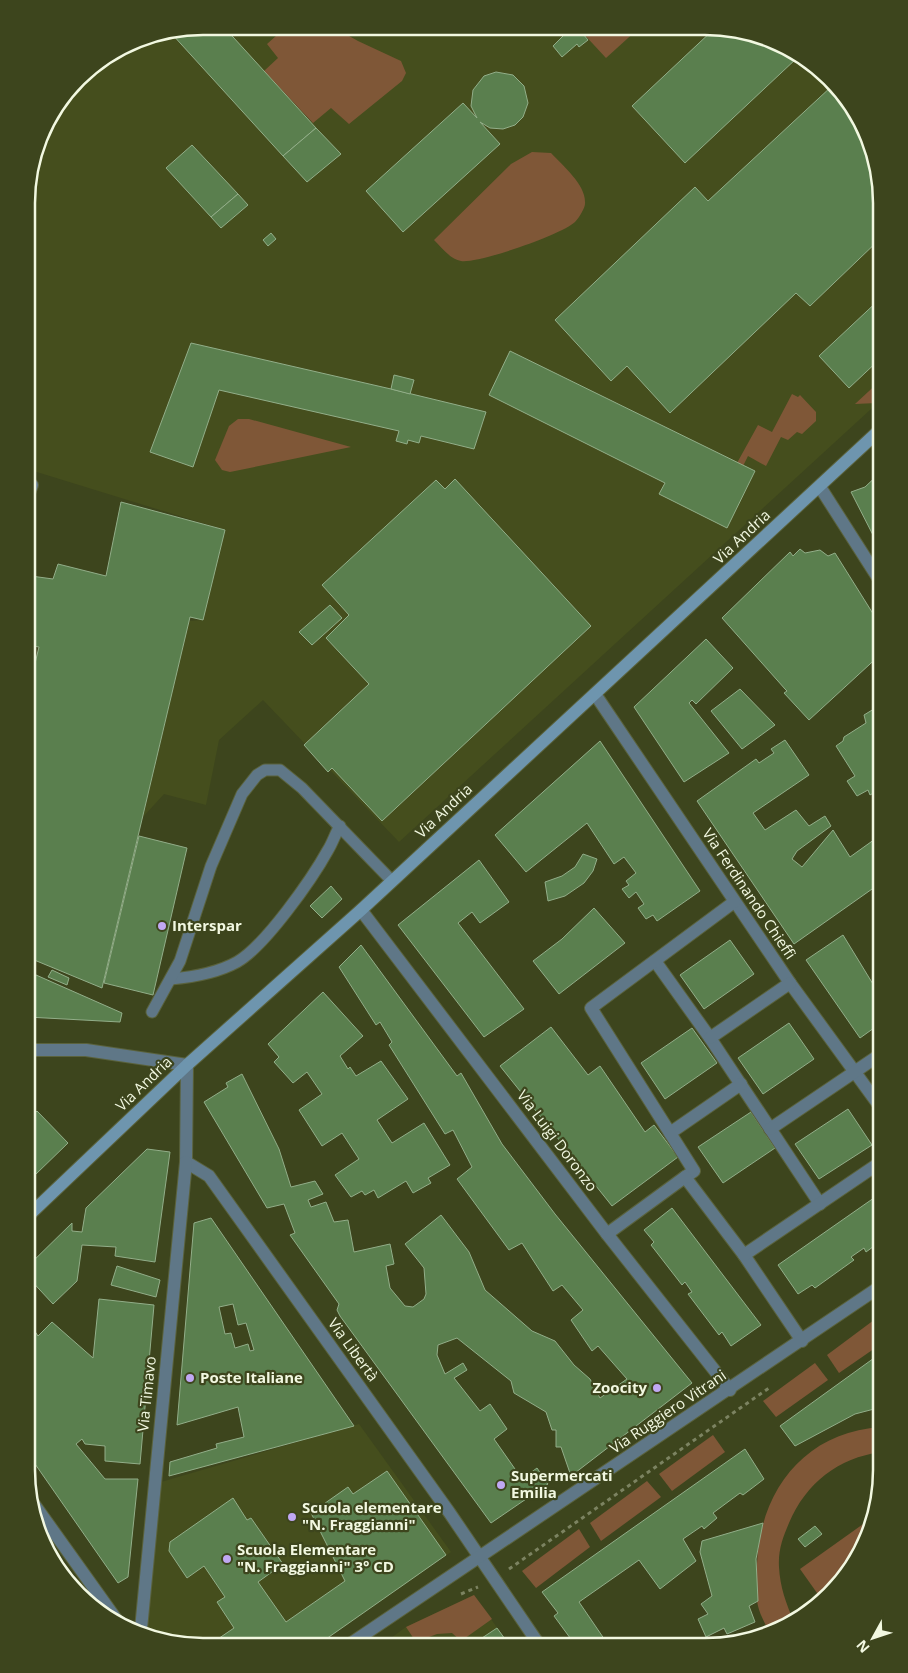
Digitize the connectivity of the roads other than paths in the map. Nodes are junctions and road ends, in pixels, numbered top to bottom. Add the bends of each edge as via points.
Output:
1 (873, 437) edge
2 (820, 487) junction
3 (873, 560) edge
4 (595, 694) junction
5 (340, 826) junction
6 (392, 881) junction
7 (734, 902) junction
8 (361, 910) junction
9 (655, 960) junction
10 (171, 979) junction
11 (790, 983) junction
12 (152, 1012) dead end
13 (710, 1038) junction
14 (35, 1050) edge
15 (873, 1060) edge
16 (187, 1065) junction
17 (856, 1072) junction
18 (741, 1084) junction
19 (873, 1096) edge
20 (770, 1129) junction
21 (670, 1133) junction
22 (186, 1162) junction
23 (873, 1168) edge
24 (685, 1177) junction
25 (820, 1204) junction
26 (35, 1209) edge
27 (607, 1234) junction
28 (744, 1255) junction
29 (873, 1291) edge
30 (802, 1340) junction
31 (730, 1390) junction
32 (41, 1514) edge
33 (480, 1557) junction
34 (107, 1606) joint
35 (109, 1609) edge
36 (141, 1626) edge
37 (359, 1638) edge
38 (535, 1638) edge

1 - 2 main road, Via Andria
2 - 3 street
2 - 4 main road, Via Andria
4 - 6 main road, Via Andria
4 - 7 street, Via Ferdinando Chieffi
5 - 6 lane
5 - 10 lane via 312,875 264,939 238,962 197,977
5 - 10 lane via 280,770 265,770 257,775 242,794 211,866
6 - 8 main road, Via Andria
7 - 9 street
7 - 11 street, Via Ferdinando Chieffi
8 - 16 main road, Via Andria
8 - 27 street, Via Luigi Doronzo
9 - 13 street
9 - 21 street via 591,1008
10 - 12 lane
11 - 13 street
11 - 17 street, Via Ferdinando Chieffi
13 - 18 street
14 - 16 street via 86,1050
15 - 17 street
16 - 22 street
16 - 26 main road, Via Andria
17 - 19 street, Via Ferdinando Chieffi
17 - 20 street
18 - 20 street
18 - 21 street
20 - 25 street
21 - 24 street via 694,1171
22 - 33 street, Via Libertà via 209,1176
22 - 36 street, Via Timavo
23 - 25 street
24 - 27 street
24 - 28 street
25 - 28 street
27 - 31 street, Via Luigi Doronzo
28 - 30 street
29 - 30 street, Via Ruggiero Vitrani
30 - 31 street, Via Ruggiero Vitrani
31 - 33 street, Via Ruggiero Vitrani
32 - 34 street
33 - 37 street, Via Ruggiero Vitrani
33 - 38 street, Via Libertà
34 - 35 street

